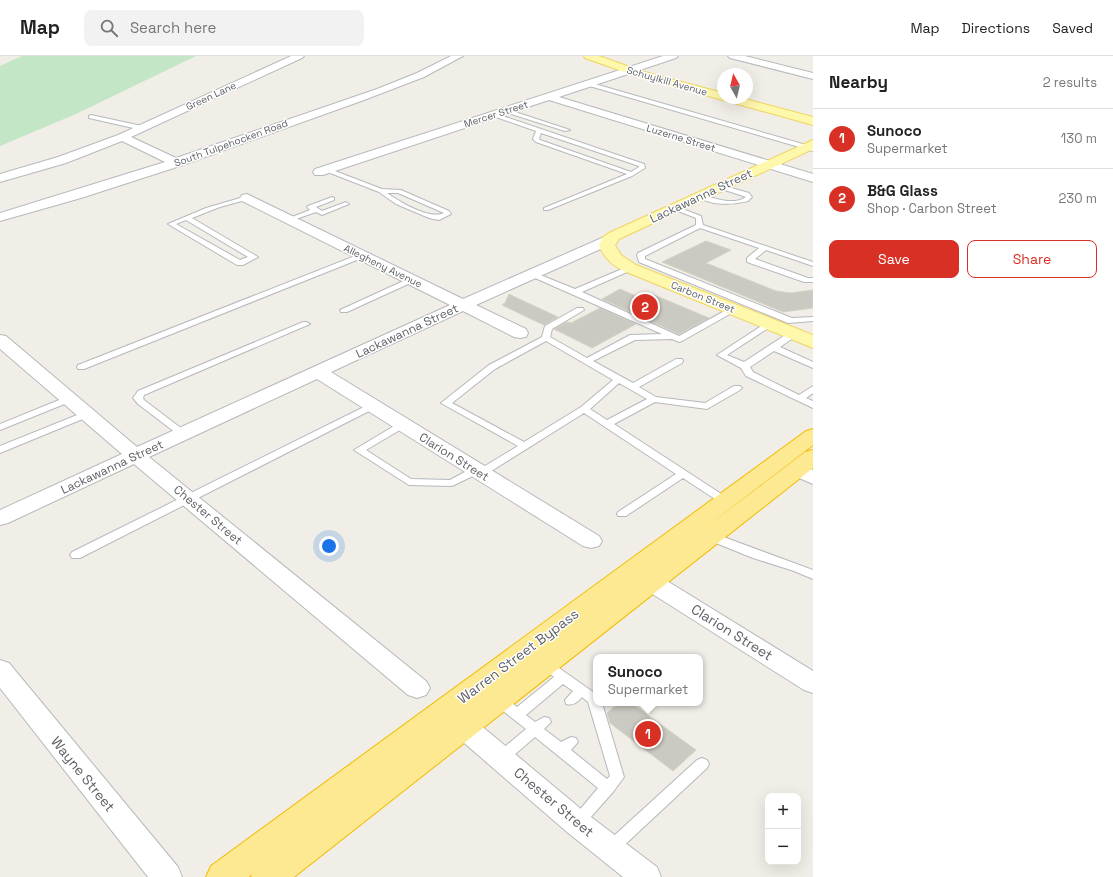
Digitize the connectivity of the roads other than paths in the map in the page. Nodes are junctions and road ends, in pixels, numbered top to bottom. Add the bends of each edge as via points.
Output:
1 (299, 56) edge
2 (458, 56) edge
3 (589, 56) edge
4 (673, 56) edge
5 (733, 56) edge
6 (813, 66) edge
7 (629, 70) junction
8 (798, 72) junction
9 (813, 76) edge
10 (588, 84) junction
11 (717, 95) edge
12 (549, 97) junction
13 (750, 104) edge
14 (507, 111) junction
15 (494, 115) junction
16 (91, 117) dead end
17 (813, 121) edge
18 (142, 128) junction
19 (567, 130) dead end
20 (539, 131) junction
21 (122, 137) junction
22 (811, 147) edge
23 (176, 163) junction
24 (769, 165) junction
25 (323, 171) joint
26 (632, 174) junction
27 (0, 178) edge
28 (813, 178) edge
29 (721, 187) junction
30 (381, 191) junction
31 (700, 196) junction
32 (247, 198) joint
33 (332, 199) dead end
34 (346, 204) dead end
35 (676, 208) junction
36 (546, 209) dead end
37 (316, 210) junction
38 (0, 217) edge
39 (187, 218) junction
40 (290, 219) junction
41 (700, 226) junction
42 (609, 240) junction
43 (764, 248) junction
44 (363, 256) junction
45 (813, 264) edge
46 (632, 268) junction
47 (530, 274) junction
48 (413, 280) junction
49 (813, 280) edge
50 (575, 292) junction
51 (463, 305) junction
52 (344, 310) dead end
53 (580, 310) dead end
54 (733, 310) junction
55 (813, 319) edge
56 (306, 324) dead end
57 (769, 324) junction
58 (520, 333) dead end
59 (793, 334) junction
60 (546, 338) junction
61 (676, 338) junction
62 (1, 342) edge
63 (813, 342) edge
64 (773, 347) junction
65 (587, 361) junction
66 (679, 361) dead end
67 (813, 365) edge
68 (745, 366) junction
69 (81, 367) dead end
70 (318, 372) junction
71 (619, 379) junction
72 (633, 387) junction
73 (737, 388) dead end
74 (813, 389) edge
75 (800, 398) junction
76 (69, 399) junction
77 (654, 399) junction
78 (813, 404) edge
79 (372, 406) junction
80 (584, 409) junction
81 (87, 414) junction
82 (607, 424) junction
83 (402, 425) junction
84 (0, 427) edge
85 (183, 434) junction
86 (813, 435) edge
87 (525, 446) junction
88 (0, 450) edge
89 (136, 456) junction
90 (808, 468) edge
91 (479, 472) junction
92 (683, 474) junction
93 (188, 498) junction
94 (724, 501) junction
95 (622, 514) dead end
96 (0, 518) edge
97 (710, 536) junction
98 (591, 541) dead end
99 (76, 554) dead end
100 (813, 576) edge
101 (651, 582) junction
102 (0, 670) edge
103 (554, 670) junction
104 (813, 683) edge
105 (417, 688) dead end
106 (582, 690) junction
107 (593, 698) edge
108 (571, 700) dead end
109 (596, 706) edge
110 (508, 707) junction
111 (539, 725) junction
112 (464, 726) junction
113 (501, 758) junction
114 (702, 764) dead end
115 (608, 788) junction
116 (577, 822) junction
117 (611, 848) junction
118 (167, 877) edge
119 (222, 877) edge
120 (268, 877) edge
121 (646, 877) edge

1 - 18 street, Green Lane
2 - 23 street, South Tulpehocken Road via 404,81
3 - 7 main road, Schuylkill Avenue
4 - 7 street, Mercer Street
5 - 8 street
6 - 8 street
7 - 10 street, Mercer Street
7 - 11 main road, Schuylkill Avenue
8 - 9 street
10 - 12 street, Mercer Street
10 - 22 lane
12 - 14 street, Mercer Street
12 - 24 street, Luzerne Street
13 - 17 main road
14 - 15 street, Mercer Street
14 - 19 lane
15 - 20 lane
15 - 25 street, Mercer Street
16 - 18 lane
18 - 21 street, Green Lane
20 - 26 lane via 536,139 538,141
20 - 26 lane via 642,165 642,168
21 - 23 street
21 - 27 street, Green Lane via 62,160
22 - 24 main road, Lackawanna Street
23 - 38 street, South Tulpehocken Road
24 - 28 street, Luzerne Street
24 - 29 main road, Lackawanna Street
25 - 30 lane
26 - 36 lane
29 - 31 main road, Lackawanna Street
29 - 31 lane via 747,194 749,197 746,200 726,203
30 - 30 lane via 391,199 431,217 439,218 448,214 398,191
31 - 35 main road, Lackawanna Street
32 - 39 lane
32 - 40 street, Allegheny Avenue
33 - 37 lane via 310,207
34 - 37 lane via 322,213
35 - 41 lane via 699,217
35 - 42 main road, Lackawanna Street
37 - 40 lane
39 - 39 lane via 171,224 240,262 254,257
40 - 44 street, Allegheny Avenue
41 - 43 lane
41 - 55 lane via 645,252 641,255 642,260 791,321
42 - 46 main road, Carbon Street via 607,245 610,254 621,264
42 - 47 street, Lackawanna Street
43 - 45 lane
43 - 49 lane via 750,260
44 - 48 street, Allegheny Avenue
44 - 69 lane
46 - 50 lane
46 - 54 main road, Carbon Street
47 - 50 lane
47 - 51 street, Lackawanna Street
48 - 51 street, Allegheny Avenue
48 - 52 lane
50 - 61 lane
51 - 58 street, Allegheny Avenue
51 - 70 street, Lackawanna Street
53 - 60 lane via 548,328
54 - 57 main road, Carbon Street
54 - 61 lane
56 - 85 lane via 141,393 138,398 142,402
57 - 59 main road, Carbon Street
57 - 68 lane via 721,355
59 - 63 main road, Carbon Street
59 - 64 lane
60 - 65 lane
60 - 87 lane via 492,367 446,403
61 - 65 lane via 634,337
62 - 76 street, Chester Street
64 - 67 lane
64 - 68 lane
65 - 71 lane
66 - 72 lane
68 - 75 lane via 749,374
70 - 79 street, Clarion Street
70 - 85 street, Lackawanna Street
71 - 72 lane
71 - 80 lane
72 - 77 lane
73 - 77 lane via 707,406
74 - 75 lane
75 - 78 lane
76 - 81 street, Chester Street
76 - 84 lane
77 - 82 lane
79 - 83 street, Clarion Street
79 - 93 lane
80 - 82 lane
80 - 87 lane
81 - 88 lane
81 - 89 street, Chester Street
82 - 92 lane
83 - 91 street, Clarion Street
83 - 91 lane via 359,450 409,482 452,483
85 - 89 street, Lackawanna Street
86 - 94 highway, Warren Street Bypass
87 - 91 lane
89 - 93 street, Chester Street
89 - 96 street, Lackawanna Street
90 - 97 highway, Warren Street Bypass
91 - 98 street, Clarion Street
92 - 94 lane
92 - 95 lane
93 - 99 lane
93 - 105 street, Chester Street
94 - 119 highway, Warren Street Bypass
97 - 100 lane via 757,556 798,568
97 - 101 highway, Warren Street Bypass
101 - 103 highway, Warren Street Bypass
101 - 104 street, Clarion Street
102 - 118 street, Wayne Street
103 - 106 lane
103 - 110 highway, Warren Street Bypass
106 - 107 lane
106 - 108 lane
109 - 115 lane via 617,777
110 - 111 lane
110 - 112 highway, Warren Street Bypass
111 - 113 lane
111 - 115 lane via 566,746
112 - 113 street, Chester Street
112 - 120 highway, Warren Street Bypass
113 - 116 street, Chester Street
114 - 117 lane
115 - 116 lane
116 - 117 street, Chester Street
117 - 121 street, Chester Street

